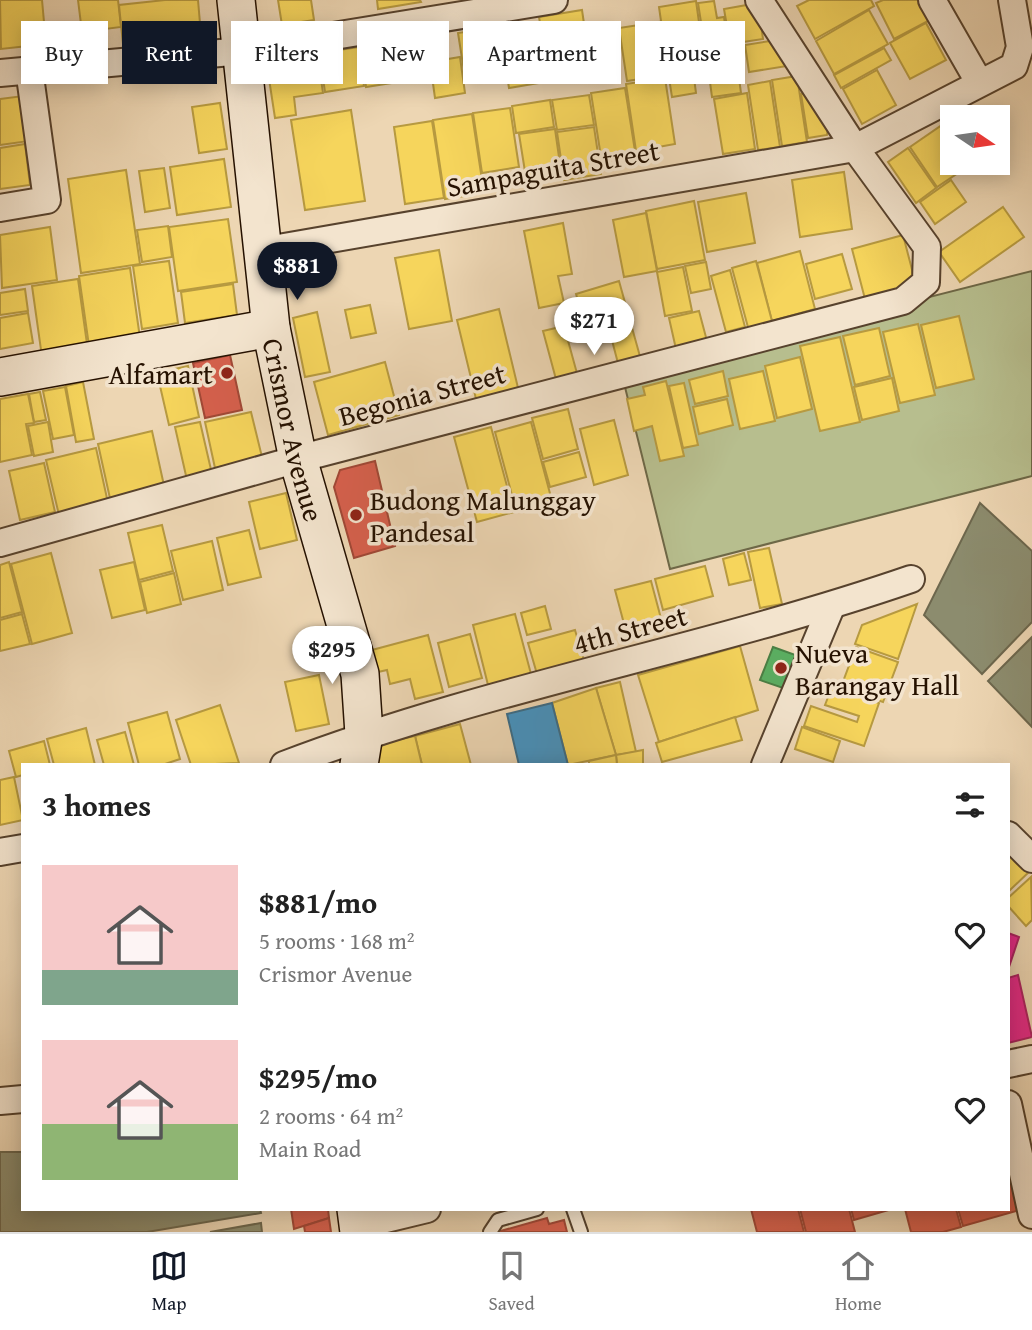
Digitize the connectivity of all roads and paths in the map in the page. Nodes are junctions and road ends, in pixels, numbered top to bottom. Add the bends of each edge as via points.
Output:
1 (236, 0) edge
2 (554, 0) edge
3 (759, 0) edge
4 (932, 0) edge
5 (1012, 0) edge
6 (238, 21) edge
7 (343, 34) edge
8 (231, 52) edge
9 (108, 62) edge
10 (21, 70) edge
11 (0, 73) edge
12 (979, 82) junction
13 (31, 84) edge
14 (245, 84) edge
15 (855, 148) junction
16 (0, 208) edge
17 (261, 251) junction
18 (271, 327) junction
19 (0, 377) edge
20 (298, 459) junction
21 (0, 543) edge
22 (911, 579) dead end
23 (831, 607) junction
24 (361, 750) edge
25 (294, 763) edge
26 (766, 763) edge
27 (1010, 837) edge
28 (21, 848) edge
29 (0, 852) edge
30 (1032, 859) edge
31 (1032, 1059) edge
32 (1010, 1064) edge
33 (21, 1099) edge
34 (0, 1101) edge
35 (1010, 1113) edge
36 (416, 1211) edge
37 (530, 1211) edge
38 (574, 1211) edge
39 (1032, 1215) edge
40 (357, 1222) edge
41 (490, 1232) edge
42 (581, 1232) edge

1 - 6 street, Crismor Avenue
2 - 7 street
3 - 15 street
4 - 12 street
5 - 12 street, Sampaguita Street via 1020,47 1014,65
8 - 9 street
10 - 11 street
12 - 15 street, Sampaguita Street
13 - 16 street via 47,200
14 - 17 street, Crismor Avenue
15 - 17 street, Sampaguita Street
15 - 20 street, Begonia Street via 927,247 926,282 903,301
17 - 18 street, Crismor Avenue
18 - 19 street
18 - 20 street, Crismor Avenue
20 - 21 street, Begonia Street
20 - 24 street, Crismor Avenue via 360,674
22 - 23 street, 4th Street
23 - 24 street, 4th Street
23 - 26 street
24 - 25 street, 4th Street
27 - 30 street
28 - 29 street
31 - 32 street
33 - 34 street
35 - 39 street
36 - 40 street
37 - 41 lane via 498,1220
38 - 42 lane

